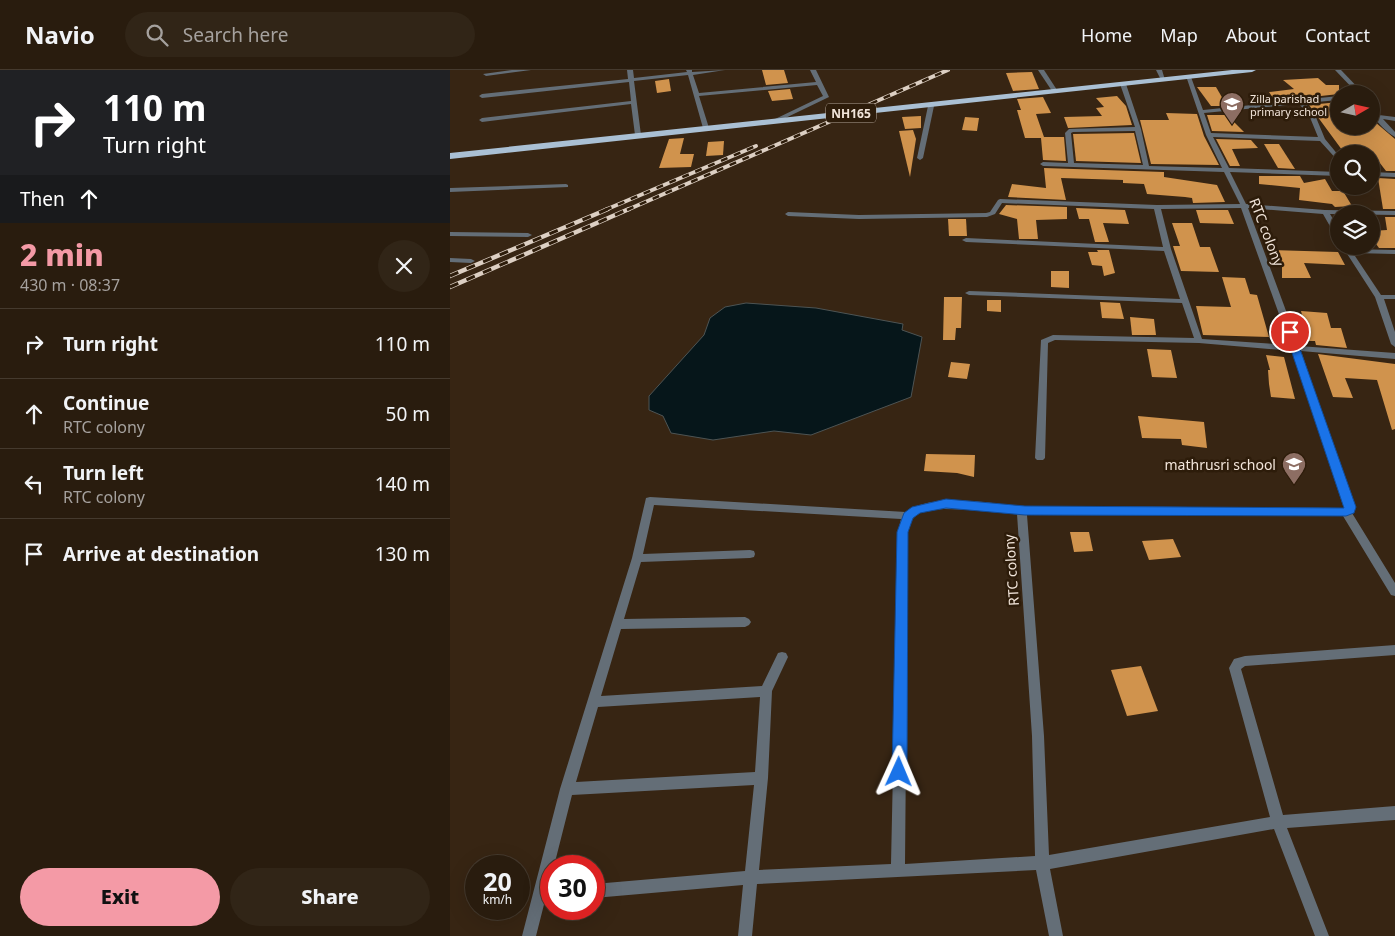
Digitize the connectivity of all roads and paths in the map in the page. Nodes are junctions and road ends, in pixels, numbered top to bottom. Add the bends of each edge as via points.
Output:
1 (528, 70) edge
2 (630, 70) edge
3 (722, 70) edge
4 (813, 70) edge
5 (1041, 70) edge
6 (1159, 70) edge
7 (1252, 70) edge
8 (1338, 70) edge
9 (690, 72) edge
10 (486, 74) dead end
11 (1188, 77) junction
12 (1163, 79) junction
13 (631, 80) junction
14 (820, 83) junction
15 (1123, 84) junction
16 (1352, 85) edge
17 (1054, 90) junction
18 (696, 95) junction
19 (482, 96) dead end
20 (1330, 99) edge
21 (634, 102) junction
22 (1301, 102) junction
23 (931, 106) junction
24 (1202, 112) junction
25 (1380, 117) edge
26 (1395, 119) edge
27 (482, 120) dead end
28 (1380, 120) edge
29 (775, 121) junction
30 (706, 128) junction
31 (1138, 129) junction
32 (638, 135) junction
33 (1209, 135) junction
34 (1395, 135) edge
35 (1322, 138) junction
36 (1330, 148) edge
37 (450, 156) edge
38 (920, 158) dead end
39 (1043, 164) dead end
40 (1071, 165) junction
41 (1146, 167) junction
42 (1225, 169) junction
43 (1330, 174) edge
44 (1380, 174) edge
45 (1395, 175) edge
46 (566, 186) dead end
47 (450, 190) edge
48 (1244, 206) junction
49 (1157, 207) junction
50 (1325, 212) junction
51 (1395, 212) edge
52 (788, 214) dead end
53 (1330, 220) edge
54 (450, 234) edge
55 (528, 235) dead end
56 (966, 240) dead end
57 (1166, 249) junction
58 (1380, 251) edge
59 (1395, 252) edge
60 (1351, 255) edge
61 (450, 260) edge
62 (472, 261) dead end
63 (969, 293) dead end
64 (1379, 297) junction
65 (1395, 297) edge
66 (1183, 301) junction
67 (1198, 342) junction
68 (1395, 344) edge
69 (1296, 350) junction
70 (1395, 356) edge
71 (1040, 458) dead end
72 (1025, 511) junction
73 (1346, 512) junction
74 (908, 516) junction
75 (750, 554) dead end
76 (637, 558) junction
77 (1395, 592) edge
78 (745, 622) dead end
79 (616, 624) junction
80 (1395, 650) edge
81 (782, 657) dead end
82 (766, 691) junction
83 (593, 702) junction
84 (761, 778) junction
85 (567, 789) junction
86 (1395, 813) edge
87 (1278, 822) junction
88 (554, 855) edge
89 (1042, 863) junction
90 (898, 872) junction
91 (752, 877) junction
92 (605, 890) edge
93 (540, 911) edge
94 (530, 936) edge
95 (745, 936) edge
96 (1056, 936) edge
97 (1322, 936) edge

1 - 10 street
2 - 13 street
3 - 9 street
4 - 14 street
5 - 17 street
6 - 12 street
7 - 11 highway, NH165
8 - 16 street
9 - 13 street
9 - 18 street
11 - 12 highway, NH165
11 - 24 street, RTC colony
12 - 15 highway, NH165
13 - 19 street
13 - 21 street
14 - 18 street
14 - 29 street via 826,97
15 - 17 highway, NH165
15 - 31 street
17 - 23 highway, NH165
18 - 30 street
20 - 22 street
21 - 27 street
21 - 32 street
22 - 24 street
22 - 35 street via 1312,115
23 - 29 highway, NH165
23 - 38 street
24 - 33 street, RTC colony
25 - 26 street
28 - 34 street
29 - 30 highway, NH165
30 - 32 highway, NH165
31 - 40 street via 1071,130 1068,133
31 - 41 street
32 - 37 highway, NH165
33 - 35 street
33 - 42 street, RTC colony
35 - 36 street
39 - 40 street
40 - 41 street
41 - 42 street
42 - 43 street
42 - 48 street, RTC colony
44 - 45 street
46 - 47 street
48 - 49 street
48 - 50 street
48 - 69 street, RTC colony
49 - 52 street via 1000,201 992,213 986,215
49 - 57 street
50 - 51 street
50 - 53 street
54 - 55 street
56 - 57 street
57 - 66 street
58 - 59 street
60 - 64 street
61 - 62 street
63 - 66 street
64 - 65 street
64 - 68 street
66 - 67 street
67 - 69 street
67 - 71 street via 1053,337 1044,342
69 - 70 street
69 - 73 street, RTC colony via 1350,507
72 - 73 street
72 - 74 street via 946,504 916,510
72 - 89 street, RTC colony via 1022,516 1038,736
73 - 77 street
74 - 76 street via 650,501
74 - 90 street via 903,532
75 - 76 street
76 - 79 street
78 - 79 street
79 - 83 street
80 - 87 street via 1238,663 1235,668 1238,682
81 - 82 street
82 - 83 street
82 - 84 street
83 - 85 street
84 - 85 street
84 - 91 street
85 - 88 street
86 - 87 street
87 - 89 street
87 - 97 street
89 - 90 street
89 - 96 street, RTC colony
90 - 91 street
91 - 92 street
91 - 95 street
93 - 94 street

